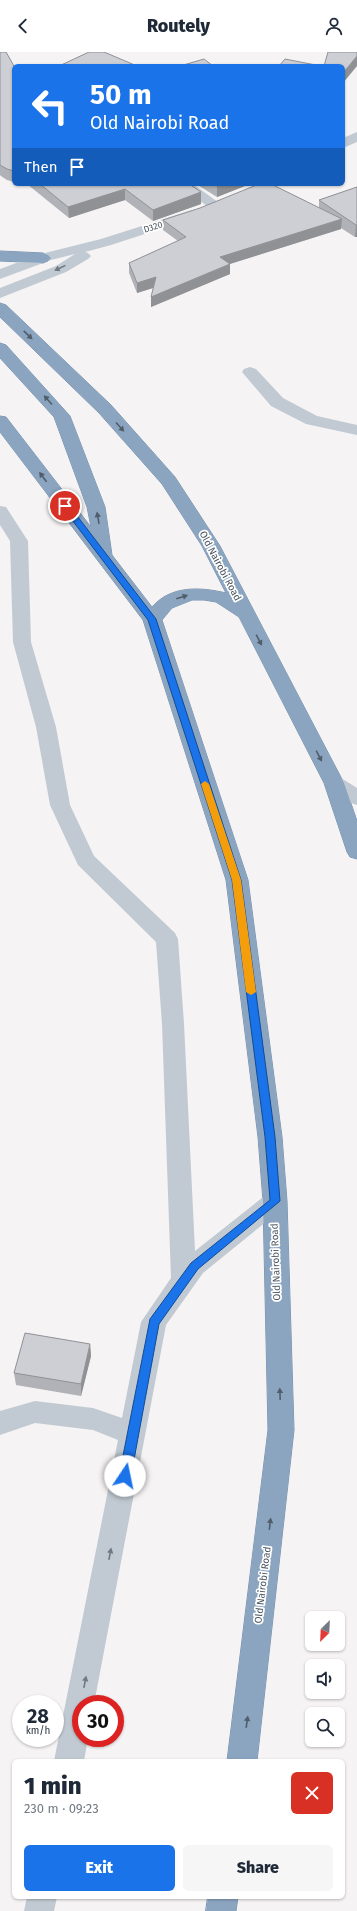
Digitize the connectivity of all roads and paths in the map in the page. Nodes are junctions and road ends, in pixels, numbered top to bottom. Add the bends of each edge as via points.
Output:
1 (357, 136) edge
2 (345, 143) edge
3 (187, 186) edge
4 (106, 242) junction
5 (2, 255) edge
6 (42, 258) junction
7 (0, 274) edge
8 (0, 293) edge
9 (0, 308) edge
10 (0, 348) edge
11 (250, 372) dead end
12 (0, 420) edge
13 (357, 430) edge
14 (0, 511) edge
15 (104, 557) junction
16 (245, 614) junction
17 (152, 619) junction
18 (334, 783) junction
19 (357, 798) edge
20 (357, 852) edge
21 (275, 1201) junction
22 (184, 1282) junction
23 (0, 1423) edge
24 (133, 1434) junction
25 (69, 1759) edge
26 (242, 1759) edge
27 (42, 1899) edge
28 (223, 1899) edge
29 (39, 1911) edge
30 (221, 1911) edge

1 - 2 street
3 - 4 street, D320 / D320 via 221,203
4 - 6 street, D320
4 -> 8 street, D320 via 61,268
5 - 6 highway
6 - 7 street, D320
9 -> 16 highway, Old Nairobi Road via 105,409 169,481 211,546
15 -> 10 highway via 96,507 62,416
11 - 13 street via 277,402 312,420
15 -> 12 highway, Old Nairobi Road
14 - 22 street via 19,541 22,642 46,727 60,805 85,860 167,939
15 - 17 highway, Old Nairobi Road
17 -> 16 highway via 165,604 189,594 222,598
16 -> 18 highway, Old Nairobi Road
17 - 21 highway, Old Nairobi Road via 237,880 270,1137
18 - 19 street
18 - 20 highway, Old Nairobi Road
21 - 22 street via 194,1266
26 -> 21 highway, Old Nairobi Road via 281,1430
22 - 24 street via 154,1322
23 - 24 street via 36,1412 94,1419
25 -> 24 street
27 - 29 street
28 - 30 highway

